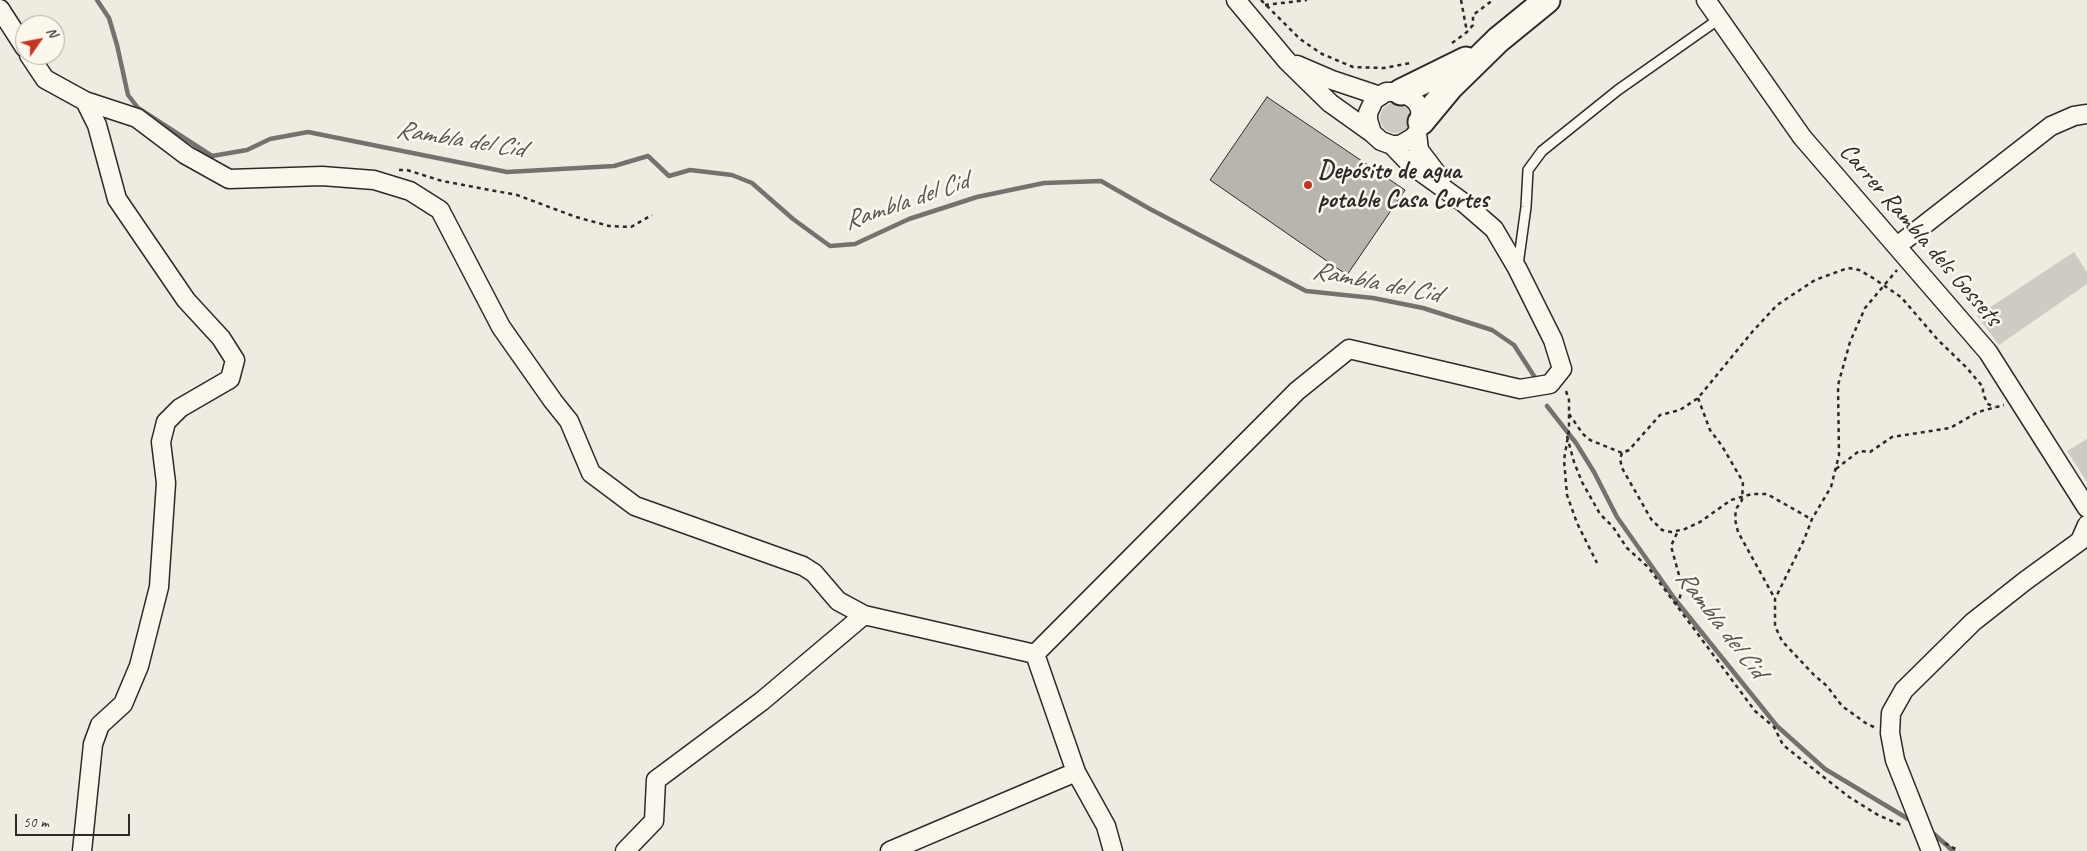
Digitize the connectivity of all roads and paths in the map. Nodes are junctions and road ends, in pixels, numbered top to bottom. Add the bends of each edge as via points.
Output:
1 (1236, 0) edge
2 (1262, 0) edge
3 (1307, 0) edge
4 (1461, 0) edge
5 (1493, 0) edge
6 (1547, 0) edge
7 (1706, 0) edge
8 (1264, 5) junction
9 (0, 9) edge
10 (1719, 19) junction
11 (15, 32) edge
12 (1467, 32) junction
13 (1498, 40) junction
14 (1447, 47) dead end
15 (1288, 61) junction
16 (1418, 61) dead end
17 (36, 65) edge
18 (1390, 94) junction
19 (85, 101) junction
20 (2087, 114) edge
21 (1419, 127) junction
22 (1372, 133) junction
23 (1392, 145) junction
24 (374, 180) junction
25 (1464, 203) junction
26 (652, 215) dead end
27 (1897, 246) junction
28 (1909, 260) junction
29 (1518, 268) junction
30 (1884, 286) junction
31 (1559, 373) junction
32 (1698, 398) junction
33 (2020, 403) junction
34 (1995, 407) junction
35 (1569, 414) junction
36 (1568, 436) junction
37 (1622, 453) junction
38 (1836, 469) junction
39 (1743, 495) junction
40 (2087, 508) edge
41 (1812, 519) junction
42 (2087, 525) edge
43 (1679, 530) junction
44 (1597, 563) dead end
45 (1775, 599) junction
46 (1675, 605) junction
47 (864, 615) junction
48 (1035, 654) junction
49 (1890, 732) junction
50 (1076, 772) junction
51 (1928, 843) edge
52 (82, 851) edge
53 (625, 851) edge
54 (890, 851) edge
55 (1113, 851) edge

1 - 15 street
2 - 8 path
3 - 8 path
4 - 12 path
5 - 12 path via 1473,15 1473,25
6 - 13 street
7 - 10 street, Carrer Rambla dels Gossets
8 - 16 path via 1300,39 1322,54 1353,67 1384,68
9 - 11 street
10 - 27 street, Carrer Rambla dels Gossets via 1802,137
10 - 29 lane via 1618,90 1542,151 1528,170
12 - 14 path
13 - 18 street via 1460,64
13 - 21 street via 1450,87
15 - 18 street via 1332,80
15 - 22 street via 1330,103
17 - 19 street via 45,79
18 - 21 street via 1412,98 1417,103 1421,115
18 - 22 street via 1374,100 1368,112
19 - 24 street via 137,118 186,155 229,179 322,176
19 - 52 street via 98,125 117,199 186,300 222,338 235,360 230,379 180,408 166,422 161,442 166,483 159,587 140,666 123,704 100,725 93,744
20 - 27 street via 2051,126
21 - 23 street via 1406,142
21 - 25 street via 1419,150 1434,172
22 - 23 street
23 - 25 street via 1411,165
24 - 26 path via 387,170 407,170 442,181 517,195 609,226 631,226
24 - 47 street via 410,191 440,210 501,327 569,420 591,473 635,506 804,566 838,601
25 - 29 street via 1494,228
27 - 28 street, Carrer Rambla dels Gossets
28 - 30 path
28 - 33 street, Carrer Rambla dels Gossets via 1988,352
29 - 31 street via 1553,340 1562,369
30 - 32 path via 1859,270 1848,268 1801,288 1771,311
30 - 34 path via 1901,297 1966,367 1983,387 1988,404
30 - 38 path via 1865,308 1850,342 1838,385 1839,455
31 - 35 path via 1569,400
31 - 48 street via 1550,384 1520,388 1349,349 1297,391
32 - 37 path via 1680,410 1660,415 1635,444
32 - 39 path via 1710,430 1744,482
33 - 34 path
33 - 40 street, Carrer Rambla dels Gossets
34 - 38 path via 1978,412 1950,428 1892,437 1870,452 1859,451
35 - 36 path
35 - 37 path via 1590,440
36 - 44 path via 1564,460 1567,495
36 - 46 path via 1582,482 1600,514 1613,526 1627,548 1648,567
37 - 43 path via 1622,468 1651,519 1662,530
38 - 41 path via 1825,500
39 - 41 path via 1767,494
39 - 43 path via 1700,522
39 - 45 path via 1736,509 1738,532
41 - 45 path
42 - 49 street via 2080,540 1973,622 1904,690 1891,713
43 - 46 path via 1672,546 1682,586
45 - 49 path via 1776,626 1782,641 1827,686 1842,706 1867,724
46 - 51 path via 1755,712 1774,727 1783,745 1849,797
47 - 48 street
47 - 53 street via 762,701 656,780 654,821
48 - 50 street
49 - 51 street via 1895,760
50 - 54 street
50 - 55 street via 1106,826

